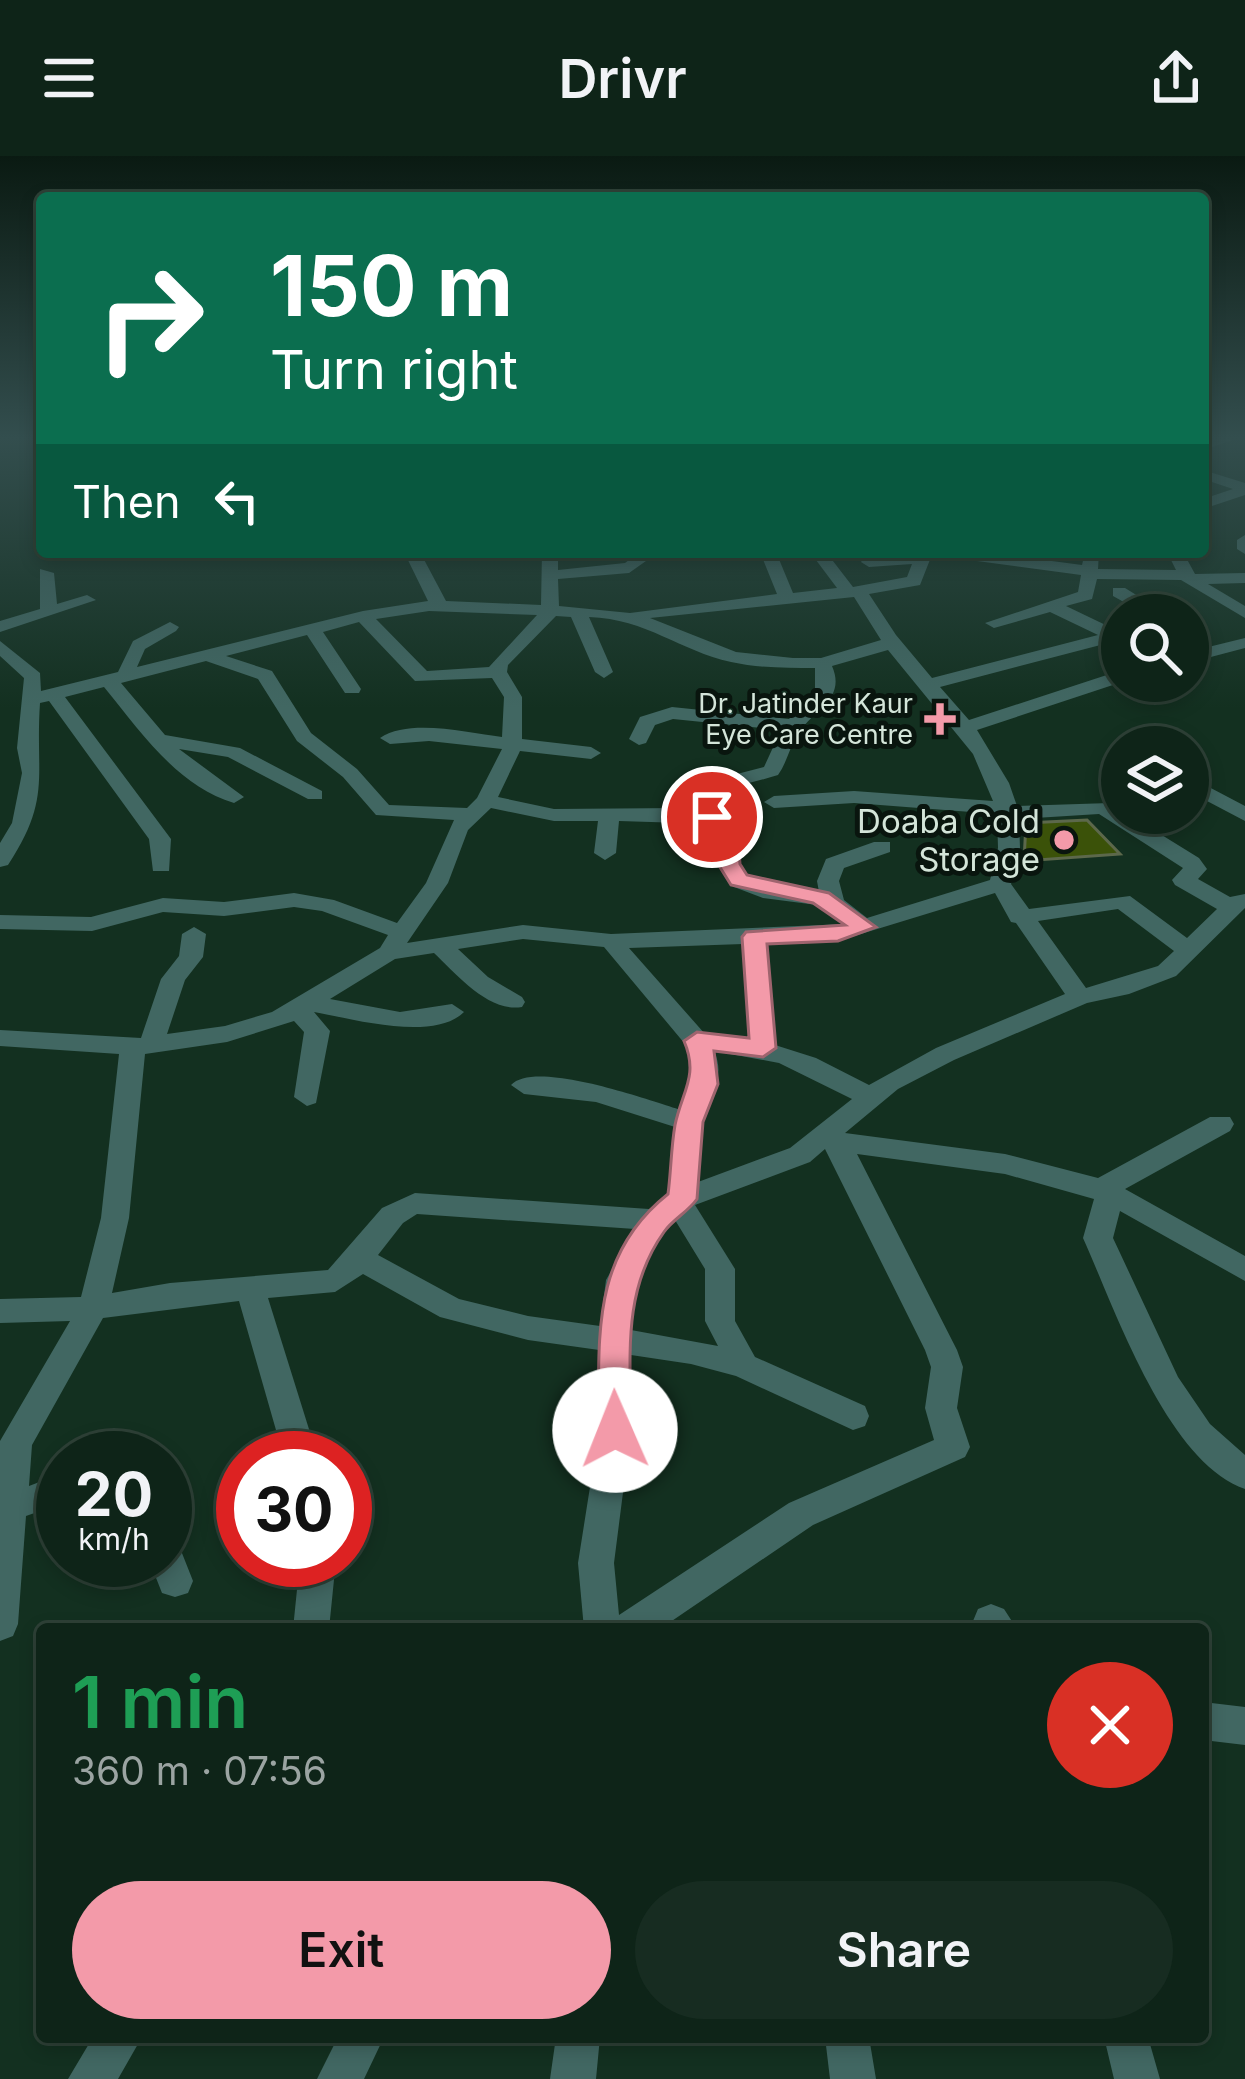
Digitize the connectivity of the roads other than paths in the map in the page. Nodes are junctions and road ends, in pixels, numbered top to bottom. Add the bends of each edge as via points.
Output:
1 (1245, 540) edge
2 (1245, 549) edge
3 (415, 558) edge
4 (551, 558) edge
5 (636, 558) edge
6 (770, 558) edge
7 (824, 558) edge
8 (866, 558) edge
9 (923, 558) edge
10 (1012, 558) edge
11 (1178, 558) edge
12 (1090, 565) edge
13 (46, 573) dead end
14 (553, 575) junction
15 (1187, 577) junction
16 (1245, 578) edge
17 (890, 586) junction
18 (854, 591) junction
19 (1119, 592) dead end
20 (1123, 594) edge
21 (785, 596) junction
22 (87, 600) dead end
23 (440, 605) junction
24 (1052, 606) junction
25 (49, 612) junction
26 (550, 612) junction
27 (578, 612) junction
28 (1245, 614) edge
29 (363, 616) junction
30 (628, 616) junction
31 (994, 623) dead end
32 (0, 627) edge
33 (170, 627) dead end
34 (1101, 628) edge
35 (312, 629) junction
36 (1101, 642) edge
37 (892, 643) junction
38 (1245, 643) edge
39 (0, 646) edge
40 (1209, 648) edge
41 (1214, 651) junction
42 (1209, 652) edge
43 (207, 657) junction
44 (822, 663) junction
45 (498, 672) junction
46 (604, 672) dead end
47 (118, 680) junction
48 (1101, 683) edge
49 (928, 684) junction
50 (352, 688) dead end
51 (45, 698) junction
52 (794, 725) junction
53 (967, 727) junction
54 (391, 738) dead end
55 (639, 739) dead end
56 (160, 740) junction
57 (513, 744) junction
58 (0, 748) edge
59 (28, 748) junction
60 (591, 753) dead end
61 (696, 779) dead end
62 (1209, 794) edge
63 (314, 795) dead end
64 (234, 797) dead end
65 (774, 802) dead end
66 (1101, 803) edge
67 (1094, 805) junction
68 (477, 807) junction
69 (1009, 811) junction
70 (1245, 814) edge
71 (609, 817) junction
72 (10, 829) edge
73 (882, 847) dead end
74 (605, 853) dead end
75 (0, 860) edge
76 (161, 866) dead end
77 (1000, 884) junction
78 (1241, 900) edge
79 (833, 903) junction
80 (1019, 917) junction
81 (0, 922) edge
82 (865, 927) junction
83 (194, 934) dead end
84 (754, 937) junction
85 (611, 941) junction
86 (394, 943) junction
87 (440, 946) junction
88 (1191, 952) junction
89 (1080, 998) junction
90 (513, 1002) dead end
91 (303, 1006) junction
92 (452, 1012) dead end
93 (0, 1037) edge
94 (697, 1041) junction
95 (142, 1046) junction
96 (763, 1048) junction
97 (524, 1085) dead end
98 (307, 1097) dead end
99 (871, 1098) junction
100 (689, 1122) junction
101 (1220, 1124) dead end
102 (830, 1140) junction
103 (1105, 1192) junction
104 (672, 1207) junction
105 (362, 1260) junction
106 (1245, 1270) edge
107 (250, 1288) junction
108 (93, 1308) junction
109 (0, 1311) edge
110 (613, 1341) junction
111 (744, 1366) junction
112 (853, 1416) dead end
113 (293, 1431) edge
114 (1245, 1475) edge
115 (36, 1498) edge
116 (4, 1509) edge
117 (315, 1587) edge
118 (312, 1623) edge
119 (601, 1623) edge
120 (638, 1623) edge
121 (0, 1624) edge
122 (1209, 1721) edge
123 (1245, 1726) edge
124 (116, 2043) edge
125 (359, 2043) edge
126 (577, 2043) edge
127 (848, 2043) edge
128 (1127, 2043) edge
129 (91, 2079) edge
130 (340, 2079) edge
131 (574, 2079) edge
132 (853, 2079) edge
133 (1136, 2079) edge

1 - 2 street
3 - 23 street
4 - 14 street
5 - 14 street via 629,568
6 - 21 street
7 - 18 street
8 - 17 street
9 - 17 street via 917,578
10 - 12 street
11 - 15 street
12 - 15 street
12 - 24 street via 1085,595
13 - 25 street
14 - 26 street
15 - 16 street
15 - 28 street
17 - 18 street
18 - 21 street
18 - 37 street
19 - 20 street
21 - 30 street
22 - 25 street
23 - 26 street
23 - 29 street
24 - 31 street
24 - 34 street
25 - 32 street
26 - 27 street
26 - 45 street
27 - 30 street
27 - 46 street
29 - 35 street
29 - 45 street via 422,677
30 - 44 street via 732,657
33 - 47 street via 138,644
35 - 43 street
35 - 50 street
36 - 49 street
37 - 44 street
37 - 49 street
38 - 41 street
39 - 51 street
40 - 41 street
41 - 42 street
43 - 47 street
43 - 68 street via 265,675 304,736 383,811
44 - 52 street via 825,696
45 - 57 street via 513,698
47 - 51 street
47 - 56 street
48 - 53 street
49 - 53 street
51 - 59 street
51 - 76 street via 153,828
52 - 55 street via 672,713 646,721
52 - 61 street via 763,775
53 - 69 street
54 - 57 street
56 - 63 street via 233,752
56 - 64 street via 196,778
57 - 60 street
57 - 68 street
58 - 59 street
59 - 72 street via 32,773
62 - 70 street
65 - 69 street via 854,797
66 - 67 street
67 - 69 street
67 - 78 street via 1191,863 1196,869 1183,880
68 - 71 street
68 - 86 street
69 - 77 street via 1010,860
71 - 74 street
71 - 79 street via 722,819 739,880
72 - 75 street
73 - 79 street via 834,864
77 - 80 street
77 - 82 street
78 - 88 street
79 - 82 street
80 - 88 street via 1122,901
80 - 89 street
81 - 86 street via 92,924 163,905 224,909 294,900 326,904
82 - 84 street
83 - 95 street via 191,957
84 - 85 street
84 - 96 street
85 - 87 street via 523,932
85 - 94 street
86 - 87 street
86 - 91 street
87 - 90 street
88 - 89 street via 1167,971
89 - 99 street via 945,1054
91 - 92 street via 400,1019
91 - 95 street via 226,1034
91 - 98 street via 317,1031
93 - 95 street
94 - 96 street
94 - 100 street via 705,1084
95 - 108 street via 116,1218
96 - 99 street via 807,1060
97 - 100 street via 611,1096
99 - 102 street
100 - 104 street
101 - 103 street
102 - 103 street via 982,1162
102 - 104 street
102 - 120 street via 941,1349 941,1408 953,1447 801,1514
103 - 106 street
103 - 114 street via 1098,1238 1165,1384 1198,1434
104 - 105 street via 415,1203 392,1212
104 - 110 street via 621,1280
104 - 111 street via 716,1257 720,1321
105 - 107 street via 335,1281
105 - 110 street via 451,1309
107 - 108 street
107 - 113 street
108 - 109 street
108 - 116 street via 15,1444
110 - 111 street
110 - 119 street via 615,1430 596,1563
111 - 112 street
115 - 116 street
116 - 121 street
117 - 118 street
122 - 123 street
124 - 129 street
125 - 130 street
126 - 131 street
127 - 132 street
128 - 133 street

